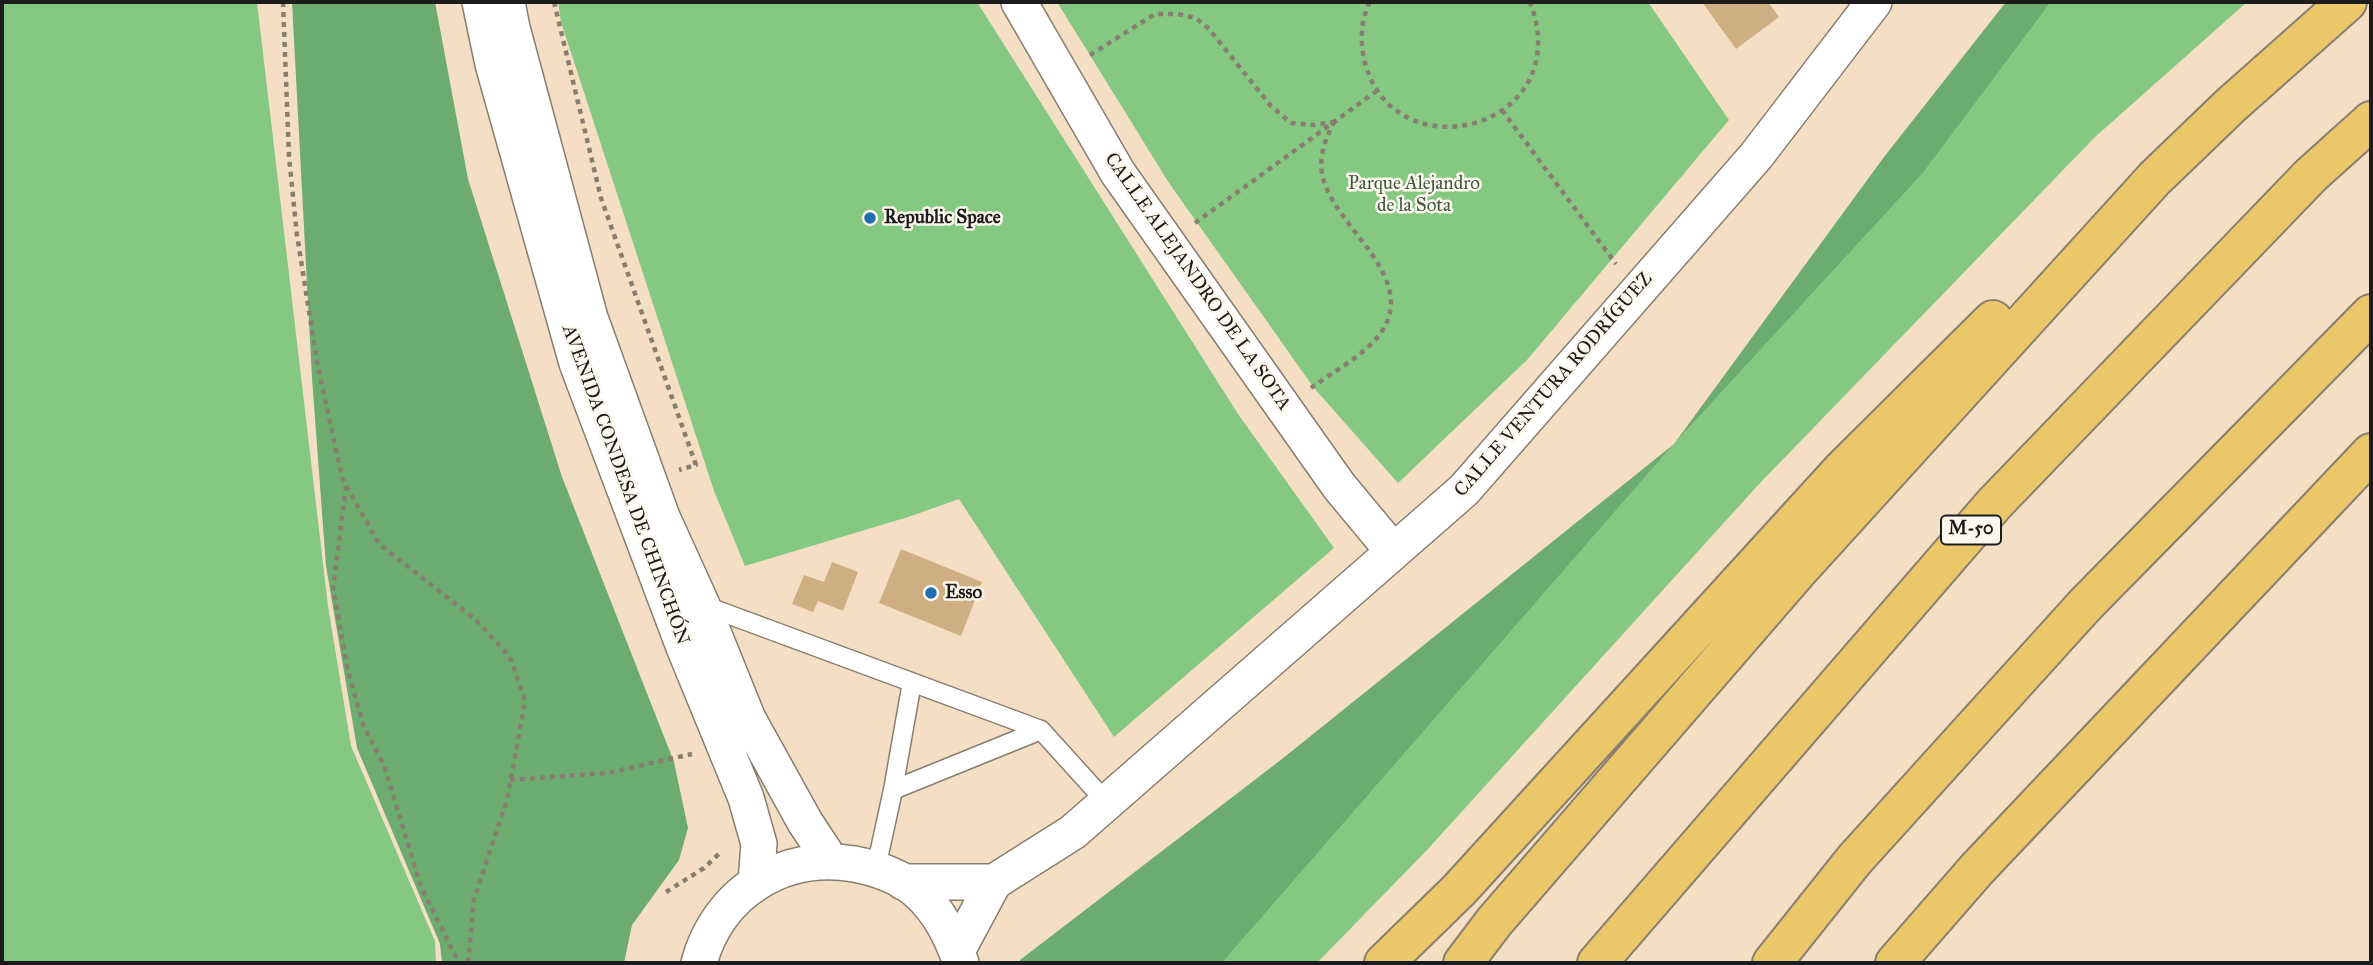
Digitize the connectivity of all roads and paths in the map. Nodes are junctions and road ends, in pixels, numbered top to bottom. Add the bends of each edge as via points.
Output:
1 (282, 2) edge
2 (480, 2) edge
3 (507, 2) edge
4 (1018, 2) edge
5 (1370, 2) edge
6 (1530, 2) edge
7 (1874, 2) edge
8 (2347, 2) edge
9 (1082, 60) dead end
10 (1378, 90) junction
11 (1502, 110) junction
12 (2371, 121) edge
13 (1334, 122) junction
14 (2155, 178) junction
15 (1189, 228) dead end
16 (1621, 270) dead end
17 (2371, 314) edge
18 (1308, 390) dead end
19 (2371, 453) edge
20 (346, 485) junction
21 (1393, 551) junction
22 (702, 605) junction
23 (912, 682) junction
24 (1041, 730) junction
25 (698, 753) dead end
26 (510, 780) junction
27 (893, 790) junction
28 (1107, 803) junction
29 (830, 860) junction
30 (1977, 869) junction
31 (890, 875) junction
32 (756, 882) junction
33 (994, 882) junction
34 (959, 957) edge
35 (459, 963) edge
36 (468, 963) edge
37 (699, 963) edge
38 (1384, 963) edge
39 (1463, 963) edge
40 (1597, 963) edge
41 (1772, 963) edge
42 (1895, 963) edge
43 (1911, 963) edge

1 - 20 path via 297,235 317,362
2 - 32 street, AVENIDA CONDESA DE CHINCHÓN via 493,64 577,363 746,798 759,844
3 - 22 street, AVENIDA CONDESA DE CHINCHÓN via 590,318 662,517
4 - 21 street, CALLE ALEJANDRO DE LA SOTA via 1118,173 1339,486
5 - 10 path via 1364,13 1361,43 1367,71
6 - 11 path via 1539,49 1531,77
7 - 21 street, CALLE VENTURA RODRÍGUEZ via 1756,156 1472,480
8 - 14 highway
9 - 13 path via 1146,17 1178,14 1196,18 1291,123
10 - 11 path via 1405,116 1433,127 1463,127
10 - 13 path
11 - 16 path
12 - 40 highway, M-50 via 2311,176 1994,504
13 - 15 path
13 - 18 path via 1324,143 1322,175 1341,212 1383,272 1391,290 1390,303 1387,321 1371,344
14 - 38 highway via 2058,255 1842,470 1459,890
14 - 39 highway via 1796,573
17 - 41 highway via 2085,605 1855,859
19 - 30 highway
20 - 26 path via 379,544 475,619 510,657 525,701
20 - 35 path via 333,588 348,671 364,727 384,765 421,887
21 - 28 street, CALLE VENTURA RODRÍGUEZ
22 - 23 lane
22 - 29 street, AVENIDA CONDESA DE CHINCHÓN via 748,719
23 - 24 lane
23 - 27 lane
24 - 27 lane
24 - 28 lane
25 - 26 path via 608,773
26 - 36 path via 474,899
27 - 31 lane
28 - 33 street, CALLE VENTURA RODRÍGUEZ via 1073,832
29 - 31 street
29 - 32 street via 791,866
30 - 42 highway
30 - 43 highway
31 - 33 street
31 - 34 street via 917,891 948,927
32 - 37 street via 726,907 705,940
33 - 34 street, CALLE VENTURA RODRÍGUEZ

